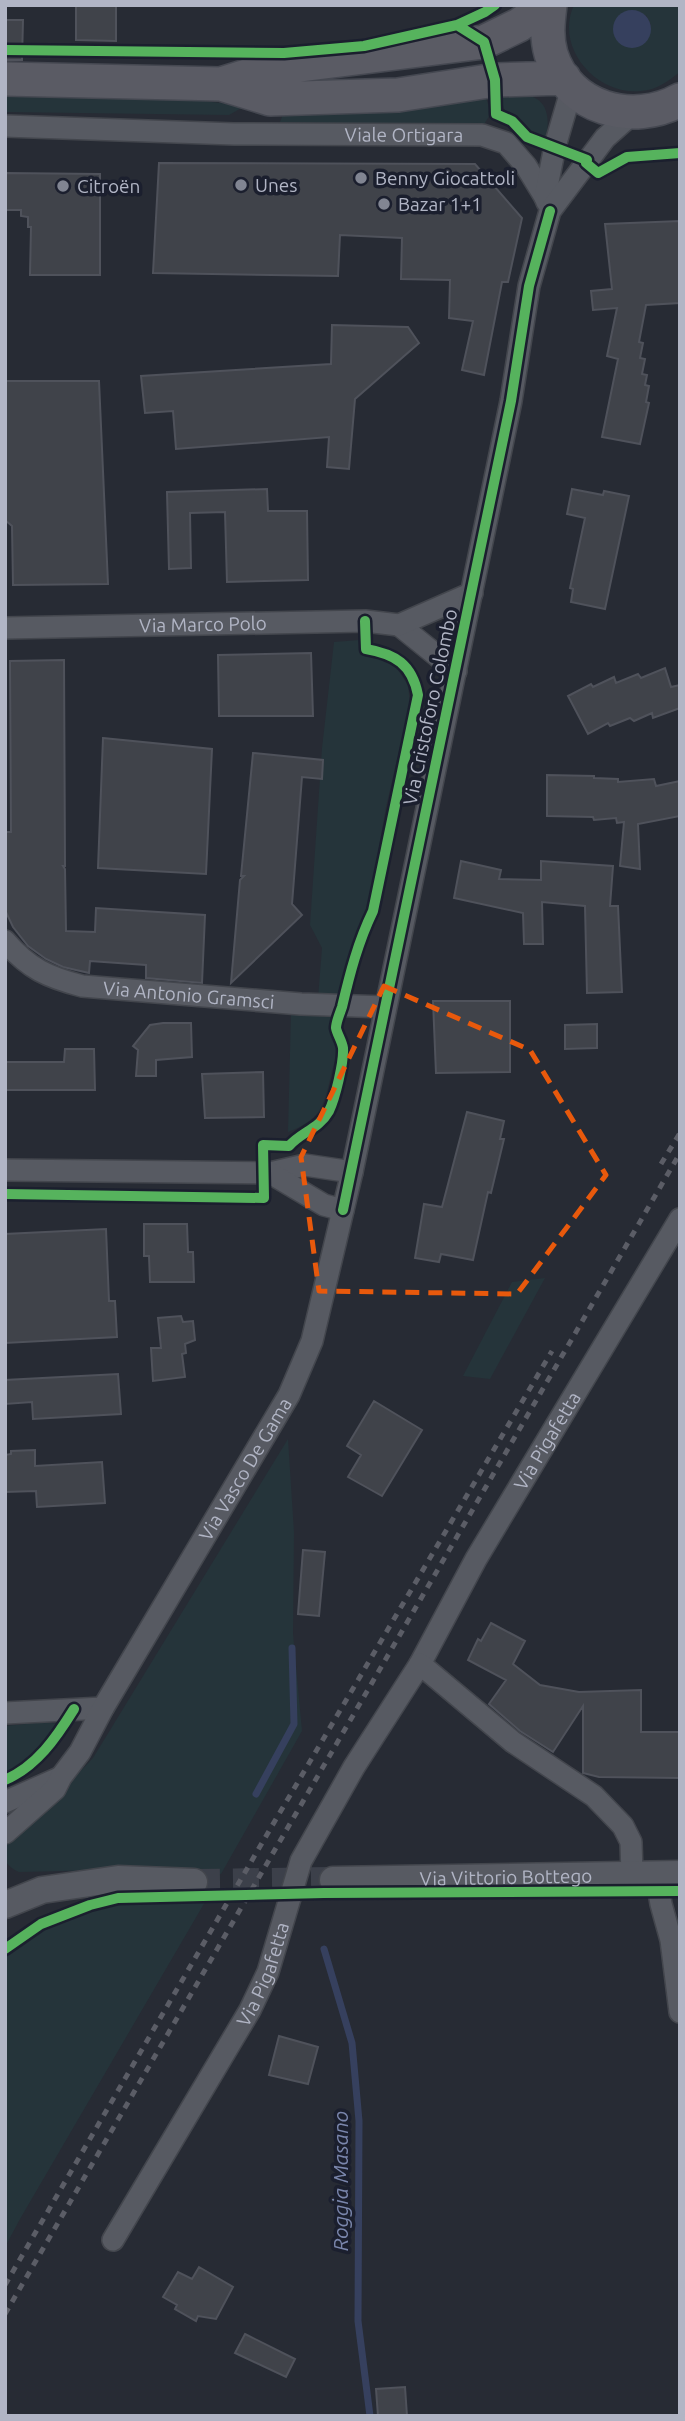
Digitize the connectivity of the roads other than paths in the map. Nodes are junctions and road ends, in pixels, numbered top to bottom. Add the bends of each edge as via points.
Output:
1 (549, 5) edge
2 (5, 79) edge
3 (568, 83) junction
4 (222, 84) junction
5 (270, 99) junction
6 (680, 100) edge
7 (632, 114) junction
8 (5, 126) edge
9 (234, 134) junction
10 (548, 204) junction
11 (472, 593) junction
12 (399, 625) junction
13 (5, 628) edge
14 (456, 671) junction
15 (5, 941) edge
16 (385, 1007) junction
17 (5, 1170) edge
18 (352, 1172) junction
19 (270, 1173) junction
20 (343, 1210) junction
21 (680, 1219) edge
22 (420, 1664) junction
23 (103, 1708) junction
24 (5, 1713) edge
25 (61, 1777) junction
26 (5, 1802) edge
27 (5, 1833) edge
28 (656, 1874) edge
29 (333, 1880) tunnel mouth
30 (5, 1882) edge
31 (194, 1882) tunnel mouth
32 (42, 1890) junction
33 (5, 1905) edge
34 (680, 2012) edge
35 (113, 2240) dead end

1 - 3 main road via 552,55
1 - 4 main road, Viale Ortigara via 484,41 269,69
2 - 4 main road, Viale Ortigara
3 - 5 main road, Viale Ortigara via 495,80 398,95
3 - 7 main road via 599,107
3 - 10 street, Via Cristoforo Colombo
4 - 5 main road, Viale Ortigara
5 - 9 street
6 - 7 main road via 660,110
7 - 10 street, Via Cristoforo Colombo
8 - 9 street, Viale Ortigara
9 - 10 street, Viale Ortigara via 482,135 506,143
10 - 11 street, Via Cristoforo Colombo via 528,286
11 - 12 street
11 - 14 street, Via Cristoforo Colombo
12 - 13 street, Via Marco Polo via 365,621
12 - 14 street
14 - 16 street, Via Cristoforo Colombo
15 - 16 street, Via Antonio Gramsci via 20,959 49,977 82,986
16 - 18 street, Via Cristoforo Colombo
17 - 19 street
18 - 19 street via 305,1165
18 - 20 street, Via Cristoforo Colombo
19 - 20 street via 324,1205
20 - 23 street, Via Vasco De Gama via 312,1341 289,1395
21 - 22 street, Via Pigafetta via 477,1559
22 - 28 street via 513,1742 594,1796 623,1826
22 - 35 street, Via Pigafetta via 301,1861 268,1972 250,2010
23 - 24 street
23 - 25 street, Via Vasco De Gama
25 - 26 street, Via Vasco De Gama
25 - 27 street, Via Vasco De Gama via 55,1789
28 - 29 street, Via Vittorio Bottego
28 - 34 street
30 - 32 street
31 - 32 street via 118,1879
32 - 33 street

